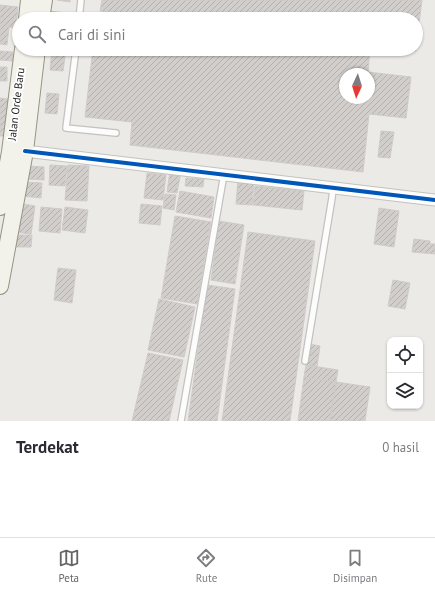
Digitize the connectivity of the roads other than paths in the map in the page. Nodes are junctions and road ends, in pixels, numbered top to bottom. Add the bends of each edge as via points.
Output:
1 (81, 0) edge
2 (80, 12) edge
3 (22, 56) edge
4 (36, 56) edge
5 (75, 56) edge
6 (116, 133) dead end
7 (12, 151) edge
8 (224, 174) junction
9 (333, 188) junction
10 (435, 200) edge
11 (0, 207) edge
12 (2, 258) edge
13 (0, 286) edge
14 (306, 362) dead end
15 (181, 421) edge

1 - 2 lane
3 - 7 main road, Jalan Orde Baru
4 - 7 main road, Jalan Orde Baru
5 - 6 lane via 66,128
7 - 8 street
7 - 11 main road, Jalan Orde Baru
7 - 12 main road, Jalan Orde Baru
8 - 9 street
8 - 15 lane
9 - 10 street
9 - 14 lane
12 - 13 main road, Jalan Orde Baru

